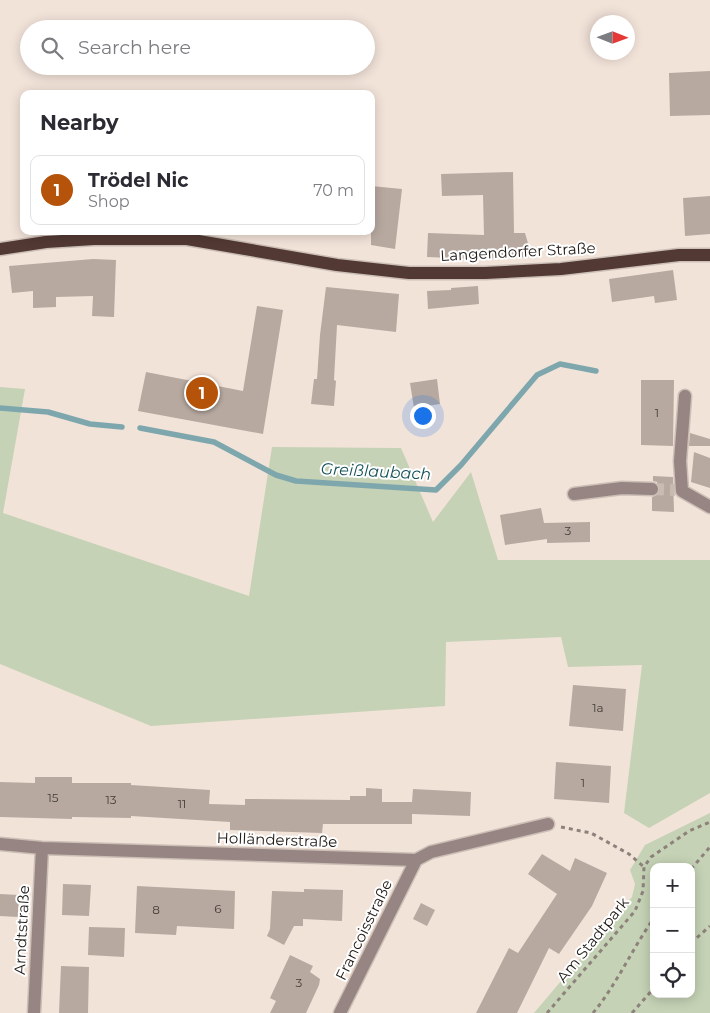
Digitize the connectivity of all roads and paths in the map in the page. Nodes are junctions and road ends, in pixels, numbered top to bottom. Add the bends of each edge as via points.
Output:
1 (0, 249) edge
2 (710, 255) edge
3 (685, 396) dead end
4 (652, 489) tunnel mouth
5 (574, 494) dead end
6 (710, 507) edge
7 (710, 822) edge
8 (548, 824) joint
9 (0, 844) edge
10 (710, 847) edge
11 (42, 848) junction
12 (416, 860) junction
13 (695, 864) edge
14 (644, 867) junction
15 (650, 924) edge
16 (710, 926) edge
17 (695, 939) edge
18 (650, 993) edge
19 (34, 1013) edge
20 (340, 1013) edge
21 (547, 1013) edge
22 (592, 1013) edge
23 (632, 1013) edge

1 - 2 main road, Langendorfer Straße via 94,239 187,239 336,265 409,272 485,273
3 - 6 street via 678,490
4 - 5 street via 622,488
7 - 14 path via 689,830 651,856
8 - 12 street, Holländerstraße via 431,852
8 - 14 path via 591,832 630,854
9 - 11 street, Holländerstraße
10 - 13 path
11 - 12 street, Holländerstraße
11 - 19 street, Arndtstraße
12 - 20 street, Francoisstraße
14 - 21 path, Am Stadtpark via 643,891 635,911
15 - 22 path via 608,994
16 - 17 path
18 - 23 path

